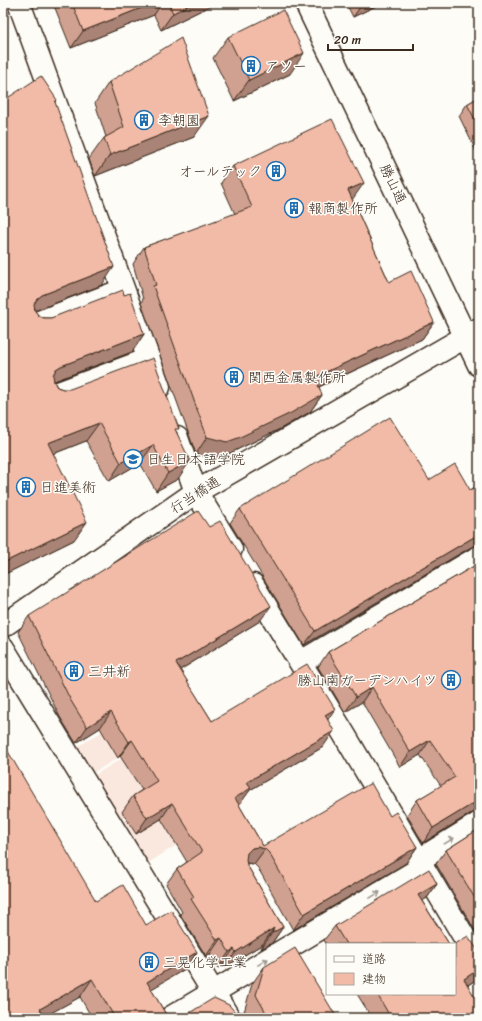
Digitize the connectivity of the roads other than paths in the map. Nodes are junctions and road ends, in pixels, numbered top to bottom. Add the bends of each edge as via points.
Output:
1 (19, 3) edge
2 (306, 3) edge
3 (123, 290) junction
4 (34, 324) edge
5 (472, 333) edge
6 (148, 359) junction
7 (479, 365) edge
8 (53, 395) edge
9 (196, 492) junction
10 (479, 558) edge
11 (3, 626) edge
12 (3, 648) edge
13 (301, 662) junction
14 (479, 823) edge
15 (421, 863) junction
16 (277, 927) edge
17 (289, 947) junction
18 (479, 962) edge
19 (214, 992) junction
20 (170, 1018) edge
21 (229, 1018) edge

1 - 3 street
2 - 5 street, 勝山通
3 - 4 street
3 - 6 street
5 - 7 street, 勝山通
5 - 9 street, 行当橋通
6 - 8 street
6 - 9 street
9 - 11 street, 行当橋通
9 - 13 street
10 - 13 street
12 - 19 street
13 - 15 street
15 -> 14 street
17 -> 15 street
15 - 18 street
16 - 17 street
19 -> 17 street
19 - 20 street
19 - 21 street

